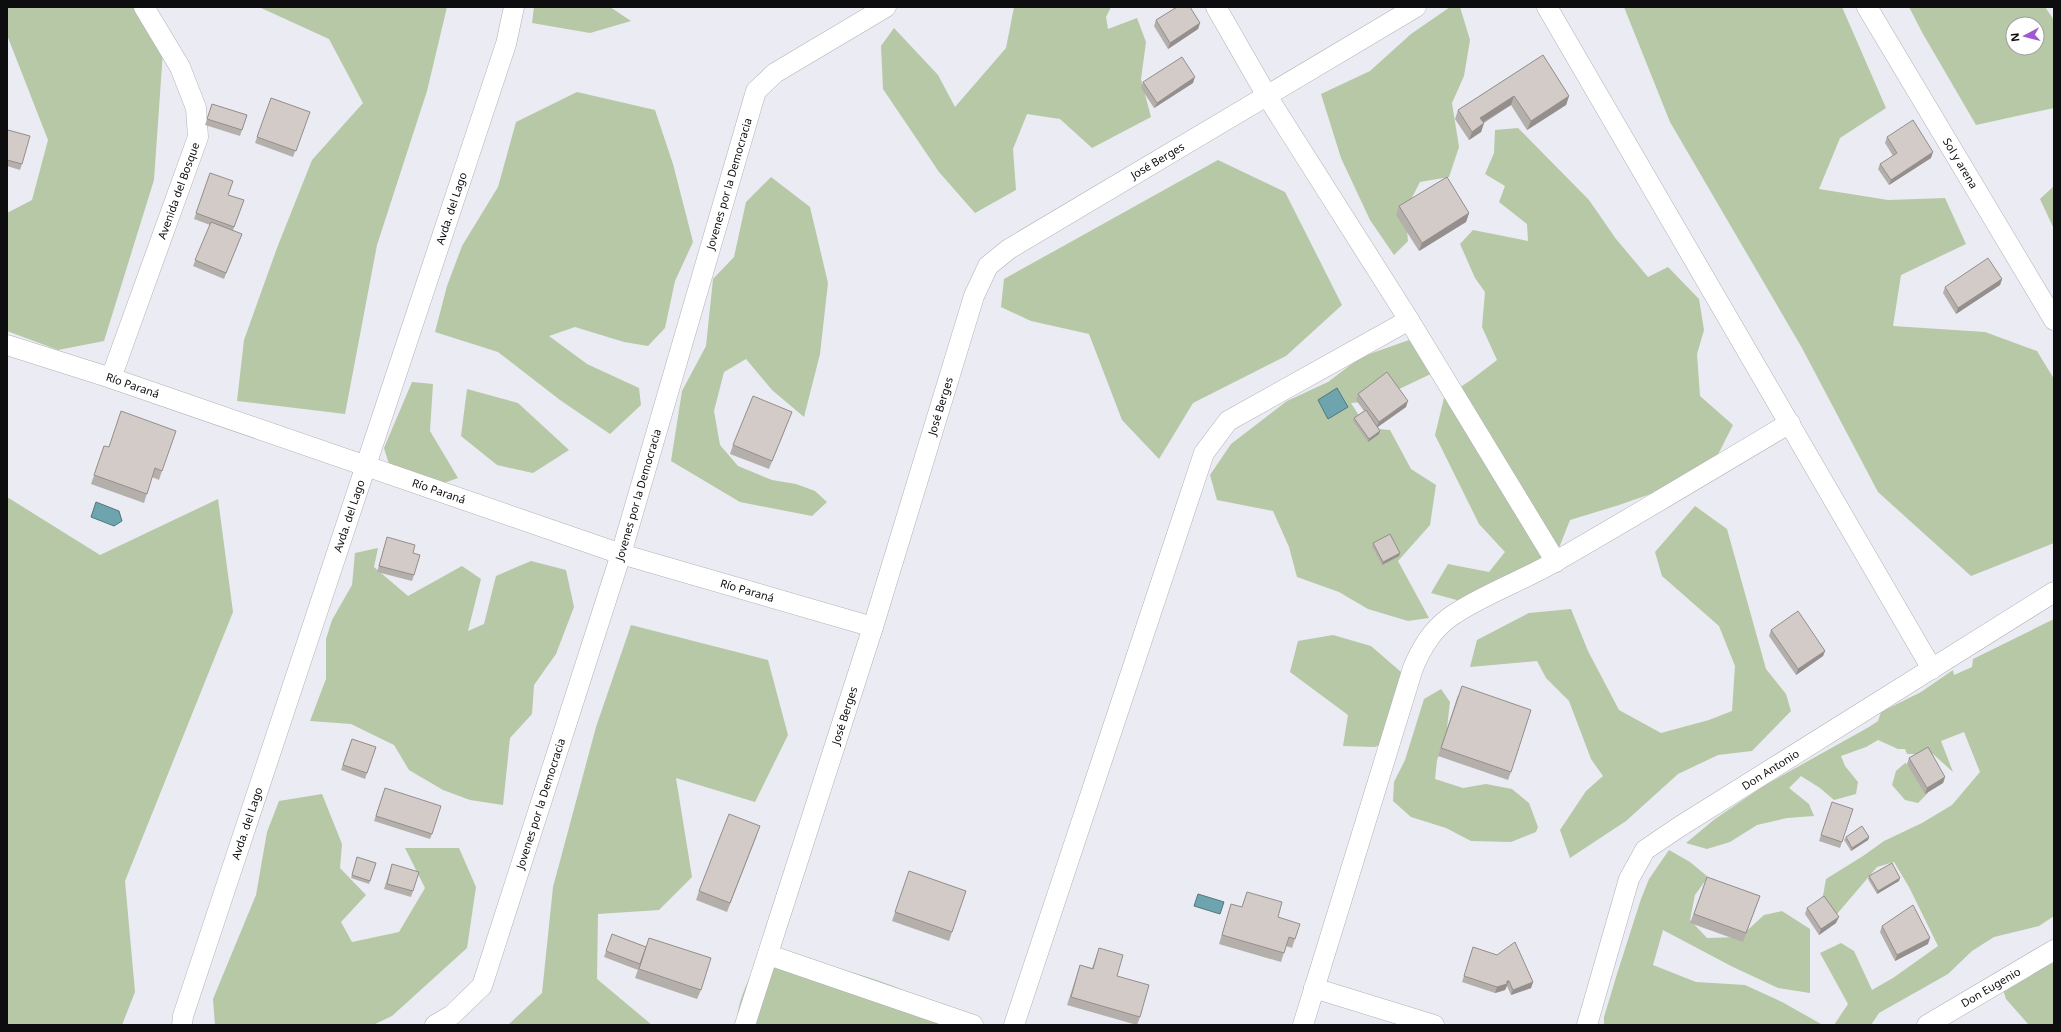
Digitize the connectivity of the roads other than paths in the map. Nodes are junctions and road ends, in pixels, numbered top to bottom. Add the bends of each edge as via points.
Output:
1 (144, 7) edge
2 (514, 7) edge
3 (1216, 7) edge
4 (1416, 7) edge
5 (1547, 7) edge
6 (1867, 7) edge
7 (879, 9) edge
8 (1267, 96) junction
9 (1409, 320) junction
10 (2054, 320) edge
11 (7, 345) edge
12 (111, 378) junction
13 (1790, 423) junction
14 (364, 466) junction
15 (621, 554) junction
16 (1556, 562) junction
17 (2054, 592) edge
18 (873, 628) junction
19 (1932, 668) junction
20 (2054, 950) edge
21 (769, 955) junction
22 (1314, 988) junction
23 (184, 1022) edge
24 (435, 1025) edge
25 (745, 1025) edge
26 (973, 1025) edge
27 (1014, 1025) edge
28 (1303, 1025) edge
29 (1434, 1025) edge
30 (1587, 1025) edge
31 (1927, 1025) edge

1 - 12 street, Avenida del Bosque via 180,67 196,108 198,137
2 - 14 street, Avda. del Lago via 506,44
3 - 8 street
4 - 8 street, José Berges
5 - 13 street
6 - 10 street, Sol y arena
7 - 15 street, Jovenes por la Democracia via 775,73 756,91
8 - 9 street
8 - 18 street, José Berges via 1009,249 988,266 974,296
9 - 16 street
9 - 27 street via 1228,421 1204,453
11 - 12 street, Río Paraná
12 - 14 street, Río Paraná
13 - 16 street
13 - 19 street
14 - 15 street, Río Paraná
14 - 23 street, Avda. del Lago
15 - 18 street, Río Paraná
15 - 24 street, Jovenes por la Democracia via 482,986 452,1015
16 - 22 street via 1480,599 1450,617 1435,630 1420,650
17 - 19 street, Don Antonio
18 - 21 street, José Berges
19 - 30 street, Don Antonio via 1645,850 1629,879
20 - 31 street, Don Eugenio
21 - 25 street, José Berges
21 - 26 street
22 - 28 street
22 - 29 street

